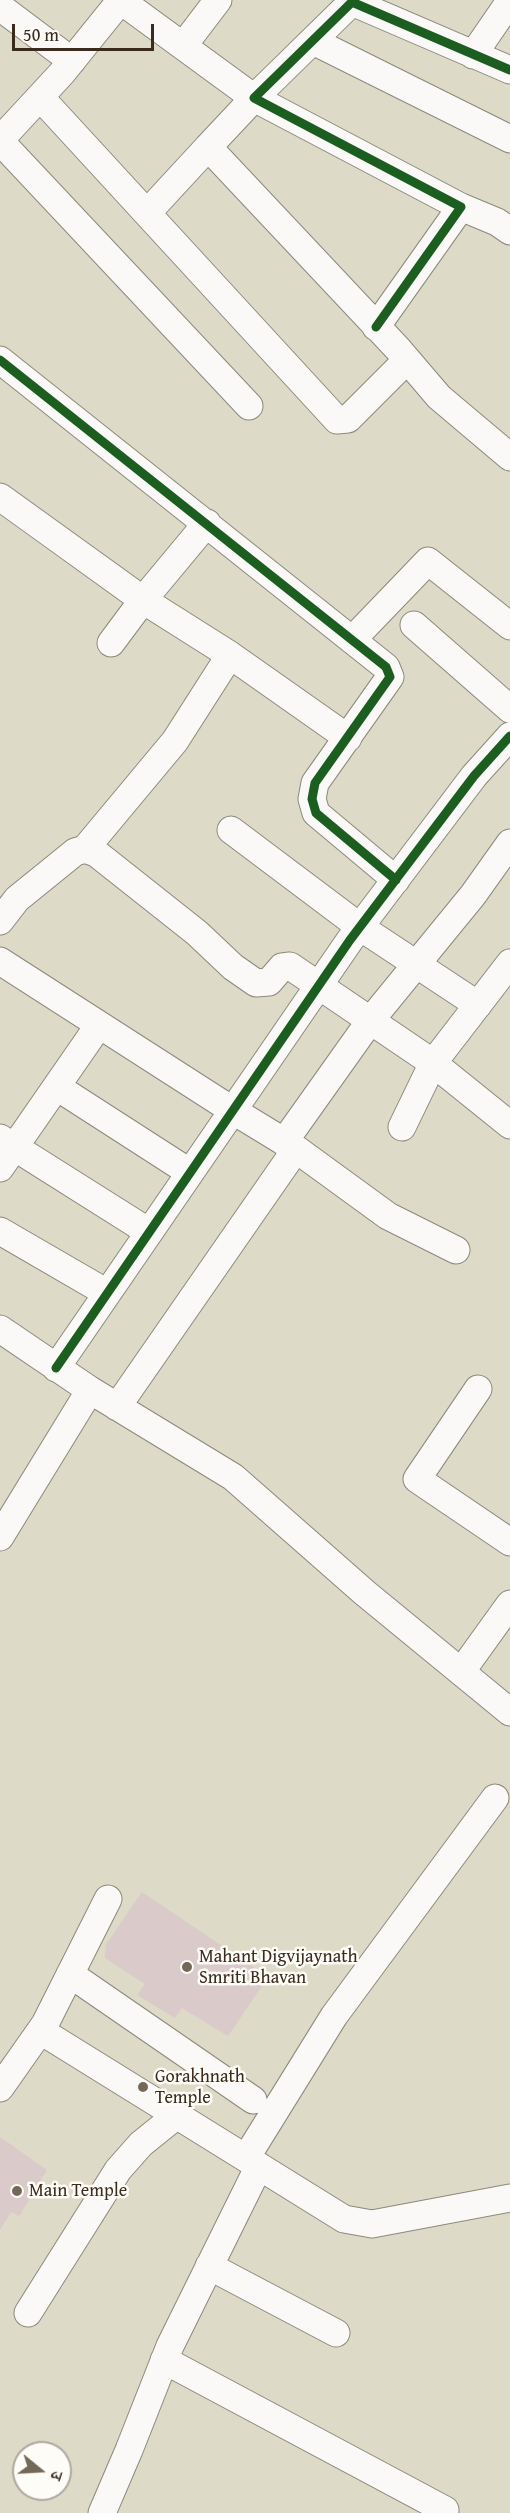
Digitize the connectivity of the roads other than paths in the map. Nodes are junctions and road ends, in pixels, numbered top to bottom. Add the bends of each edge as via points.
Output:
1 (121, 0) edge
2 (218, 0) edge
3 (351, 1) edge
4 (510, 1) edge
5 (0, 7) edge
6 (313, 41) junction
7 (183, 46) junction
8 (473, 55) junction
9 (72, 61) junction
10 (510, 70) edge
11 (40, 97) junction
12 (254, 98) junction
13 (510, 139) edge
14 (0, 140) edge
15 (208, 147) junction
16 (461, 207) junction
17 (148, 212) junction
18 (506, 219) edge
19 (376, 327) junction
20 (0, 360) edge
21 (406, 361) junction
22 (249, 406) dead end
23 (510, 457) edge
24 (0, 497) edge
25 (207, 523) junction
26 (143, 600) junction
27 (414, 625) dead end
28 (510, 626) edge
29 (352, 640) junction
30 (111, 643) dead end
31 (230, 655) junction
32 (510, 709) edge
33 (510, 736) edge
34 (348, 738) junction
35 (231, 830) dead end
36 (510, 843) edge
37 (86, 849) junction
38 (396, 880) junction
39 (0, 921) edge
40 (360, 927) junction
41 (0, 961) edge
42 (510, 963) edge
43 (417, 965) junction
44 (318, 986) junction
45 (478, 1005) junction
46 (370, 1021) junction
47 (99, 1025) junction
48 (433, 1063) junction
49 (57, 1087) junction
50 (232, 1110) junction
51 (510, 1125) edge
52 (402, 1127) dead end
53 (290, 1145) junction
54 (5, 1151) edge
55 (189, 1173) junction
56 (0, 1230) edge
57 (149, 1232) junction
58 (456, 1250) dead end
59 (107, 1293) junction
60 (0, 1329) edge
61 (56, 1368) junction
62 (478, 1389) dead end
63 (90, 1390) junction
64 (117, 1407) junction
65 (0, 1537) edge
66 (510, 1542) edge
67 (510, 1604) edge
68 (461, 1672) junction
69 (510, 1712) edge
70 (495, 1798) dead end
71 (108, 1899) dead end
72 (70, 1974) junction
73 (45, 2024) junction
74 (0, 2088) edge
75 (253, 2100) dead end
76 (177, 2115) junction
77 (252, 2162) junction
78 (510, 2198) edge
79 (209, 2266) junction
80 (28, 2313) dead end
81 (336, 2334) dead end
82 (164, 2360) junction
83 (445, 2510) dead end
84 (102, 2513) edge

1 - 7 street
1 - 9 street
2 - 7 street
3 - 6 street
3 - 8 street
4 - 8 street
5 - 9 street
6 - 12 street
6 - 13 street
7 - 12 street
8 - 10 street
9 - 11 street
11 - 14 street
11 - 17 street
12 - 15 street
12 - 16 street
14 - 22 street
15 - 17 street
15 - 19 street
16 - 18 street
16 - 19 street
17 - 21 street via 337,420 348,419
19 - 21 street
20 - 25 street
21 - 23 street via 439,397
24 - 26 street
25 - 26 street
25 - 29 street
26 - 30 street
26 - 31 street
27 - 32 street
28 - 29 street via 428,561
29 - 34 street via 386,668 390,677
31 - 34 street
31 - 37 street via 175,741
33 - 38 street via 474,776
34 - 38 street via 315,783 312,800 316,813
35 - 40 street
36 - 43 street
37 - 39 street via 75,852 16,899
37 - 44 street via 96,853 256,983 269,982 282,967 290,966
38 - 40 street
40 - 43 street
40 - 44 street
41 - 47 street
42 - 45 street
43 - 45 street
43 - 46 street
44 - 46 street
44 - 50 street
45 - 48 street
46 - 48 street
46 - 53 street
47 - 49 street
47 - 50 street
48 - 51 street
48 - 52 street
49 - 54 street
49 - 55 street
50 - 53 street
50 - 55 street
53 - 58 street via 388,1216
53 - 64 street
54 - 57 street
55 - 57 street
56 - 59 street
57 - 59 street
59 - 61 street
60 - 61 street
61 - 63 street
62 - 66 street via 417,1479
63 - 64 street
63 - 65 street
64 - 68 street via 233,1477
67 - 68 street
68 - 69 street
70 - 77 street via 334,2016
71 - 72 street
72 - 73 street
72 - 75 street
73 - 74 street
73 - 76 street via 49,2036
76 - 77 street
76 - 80 street via 141,2144 118,2170
77 - 78 street via 344,2219 358,2223 372,2224
77 - 79 street
79 - 81 street
79 - 82 street
82 - 83 street
82 - 84 street

